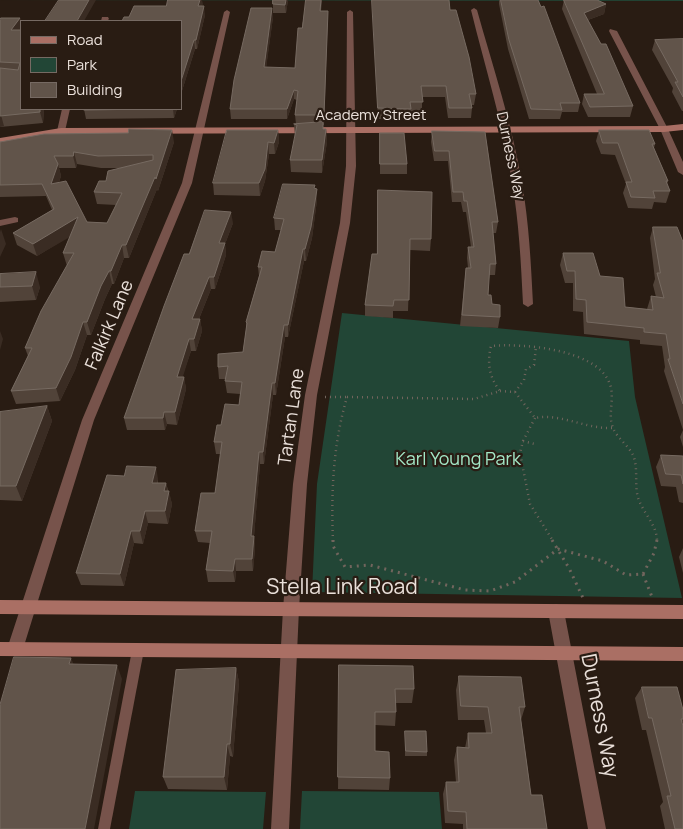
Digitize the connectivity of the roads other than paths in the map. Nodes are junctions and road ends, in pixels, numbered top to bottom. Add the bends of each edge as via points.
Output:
1 (474, 10) dead end
2 (227, 12) dead end
3 (350, 12) dead end
4 (613, 31) dead end
5 (66, 110) edge
6 (683, 127) edge
7 (664, 129) junction
8 (201, 130) junction
9 (351, 130) junction
10 (506, 130) junction
11 (61, 131) junction
12 (0, 141) edge
13 (683, 172) edge
14 (15, 220) dead end
15 (0, 223) edge
16 (528, 304) dead end
17 (0, 606) edge
18 (27, 606) junction
19 (291, 609) junction
20 (556, 611) junction
21 (683, 612) edge
22 (7, 649) edge
23 (138, 650) junction
24 (289, 651) junction
25 (564, 654) junction
26 (683, 654) edge
27 (104, 829) edge
28 (280, 829) edge
29 (598, 829) edge

1 - 10 street, Durness Way
2 - 8 street, Falkirk Lane
3 - 9 street, Tartan Lane
4 - 7 street
5 - 11 street
6 - 7 main road, Academy Street
7 - 10 main road, Academy Street
7 - 13 street
8 - 9 main road, Academy Street
8 - 11 main road, Academy Street
8 - 18 street, Falkirk Lane via 187,183 156,264 88,420
9 - 10 main road, Academy Street
9 - 19 street, Tartan Lane via 345,223 311,395 300,484
10 - 16 street, Durness Way via 526,252
11 - 12 main road, Academy Street
14 - 15 street
17 - 18 main road, Stella Link Road
18 - 19 main road, Stella Link Road
18 - 22 street, Falkirk Lane
19 - 20 main road, Stella Link Road
19 - 24 street, Tartan Lane
20 - 21 main road, Stella Link Road
20 - 25 street, Durness Way
22 - 23 main road
23 - 24 main road
23 - 27 lane
24 - 25 main road
24 - 28 street, Tartan Lane
25 - 26 main road
25 - 29 street, Durness Way

